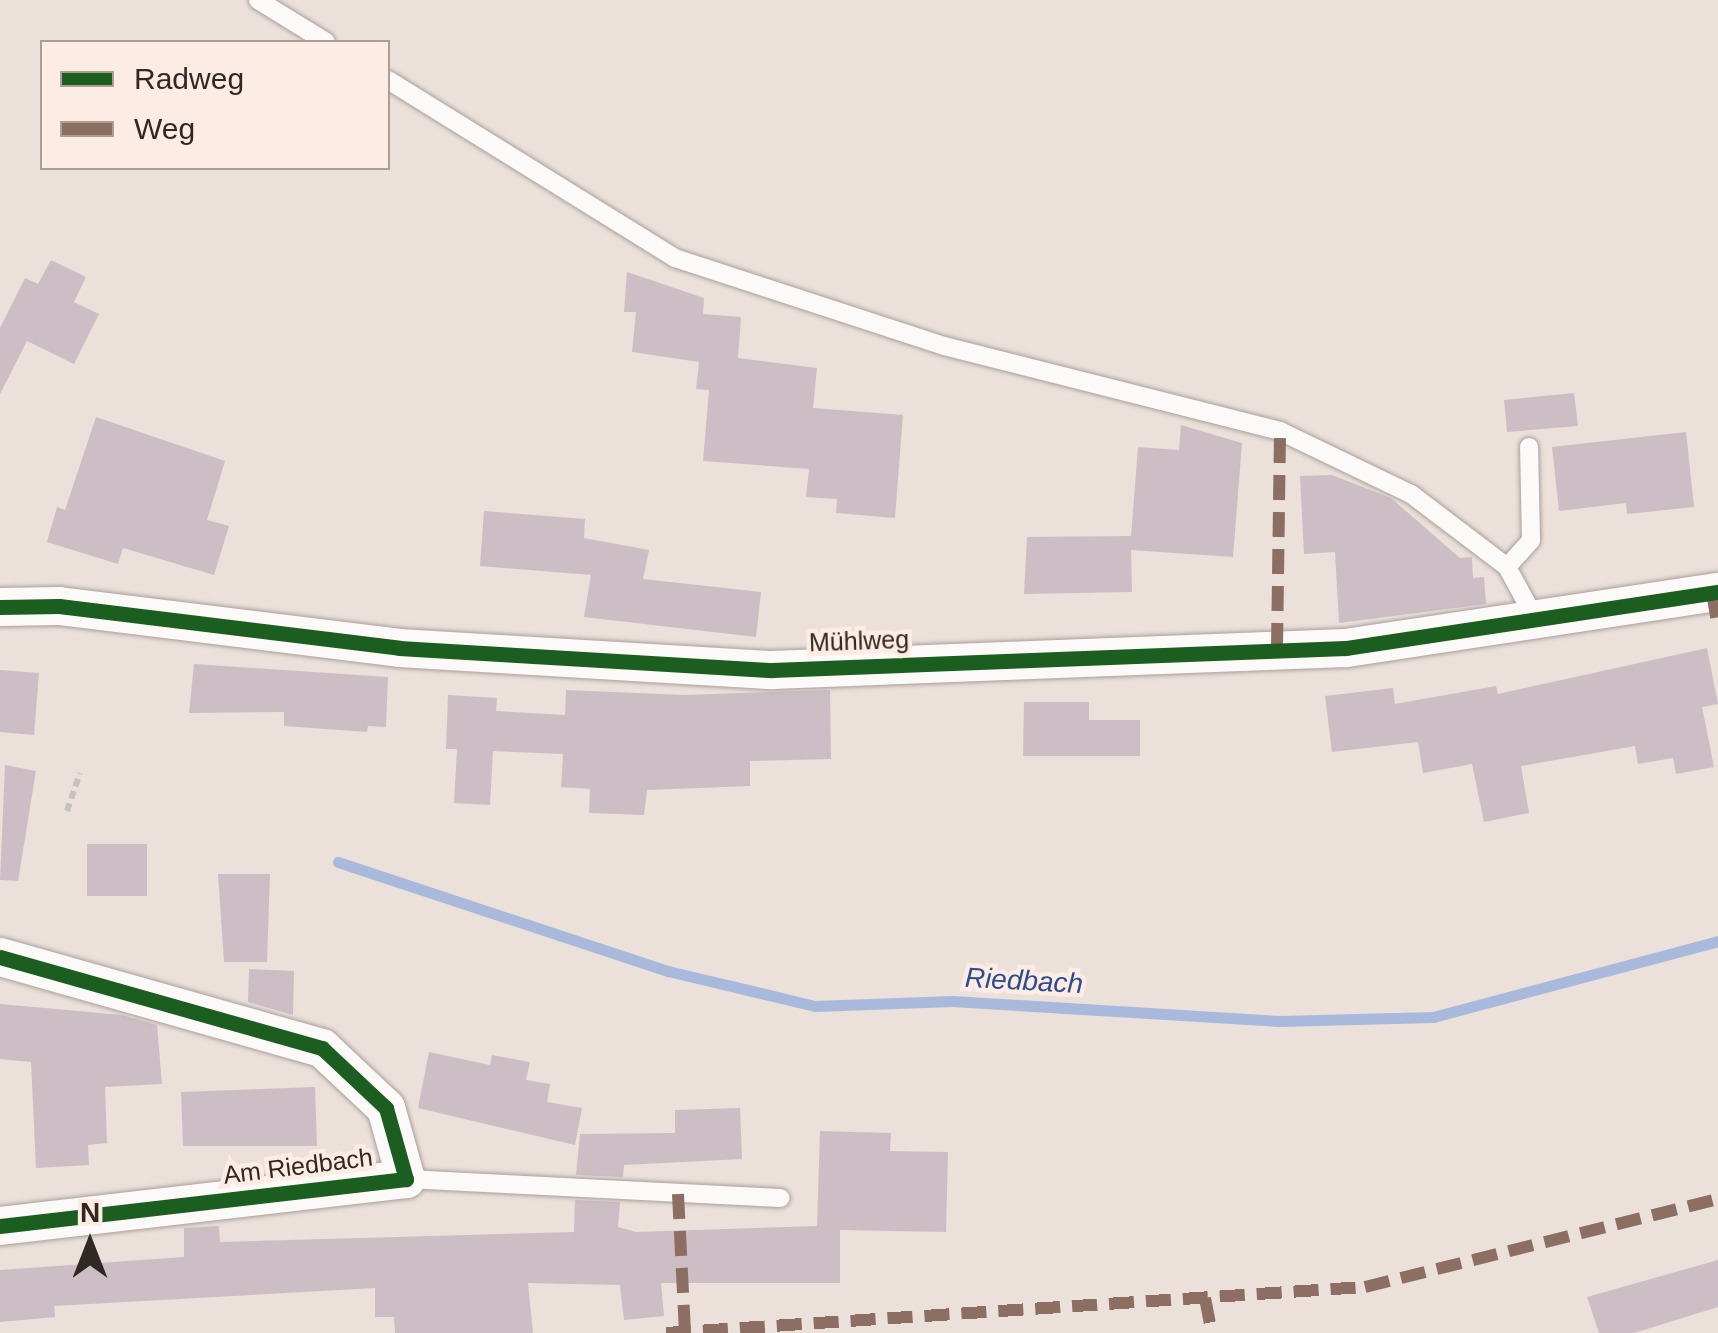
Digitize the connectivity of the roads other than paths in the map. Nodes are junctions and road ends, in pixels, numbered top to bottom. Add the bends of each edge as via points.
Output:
1 (258, 0) edge
2 (323, 40) edge
3 (390, 81) edge
4 (1529, 448) dead end
5 (1507, 567) junction
6 (1718, 592) edge
7 (0, 607) edge
8 (1537, 622) junction
9 (0, 957) edge
10 (406, 1179) junction
11 (781, 1198) dead end
12 (0, 1226) edge

1 - 2 lane
3 - 5 lane via 675,258 944,346 1280,431 1412,494
4 - 5 lane via 1530,540
5 - 8 lane
6 - 8 street, Mühlweg
7 - 8 street, Mühlweg via 59,606 399,648 772,670 1346,648
9 - 10 street, Am Riedbach via 322,1048 386,1108
10 - 11 lane, Am Riedbach
10 - 12 street, Am Riedbach

